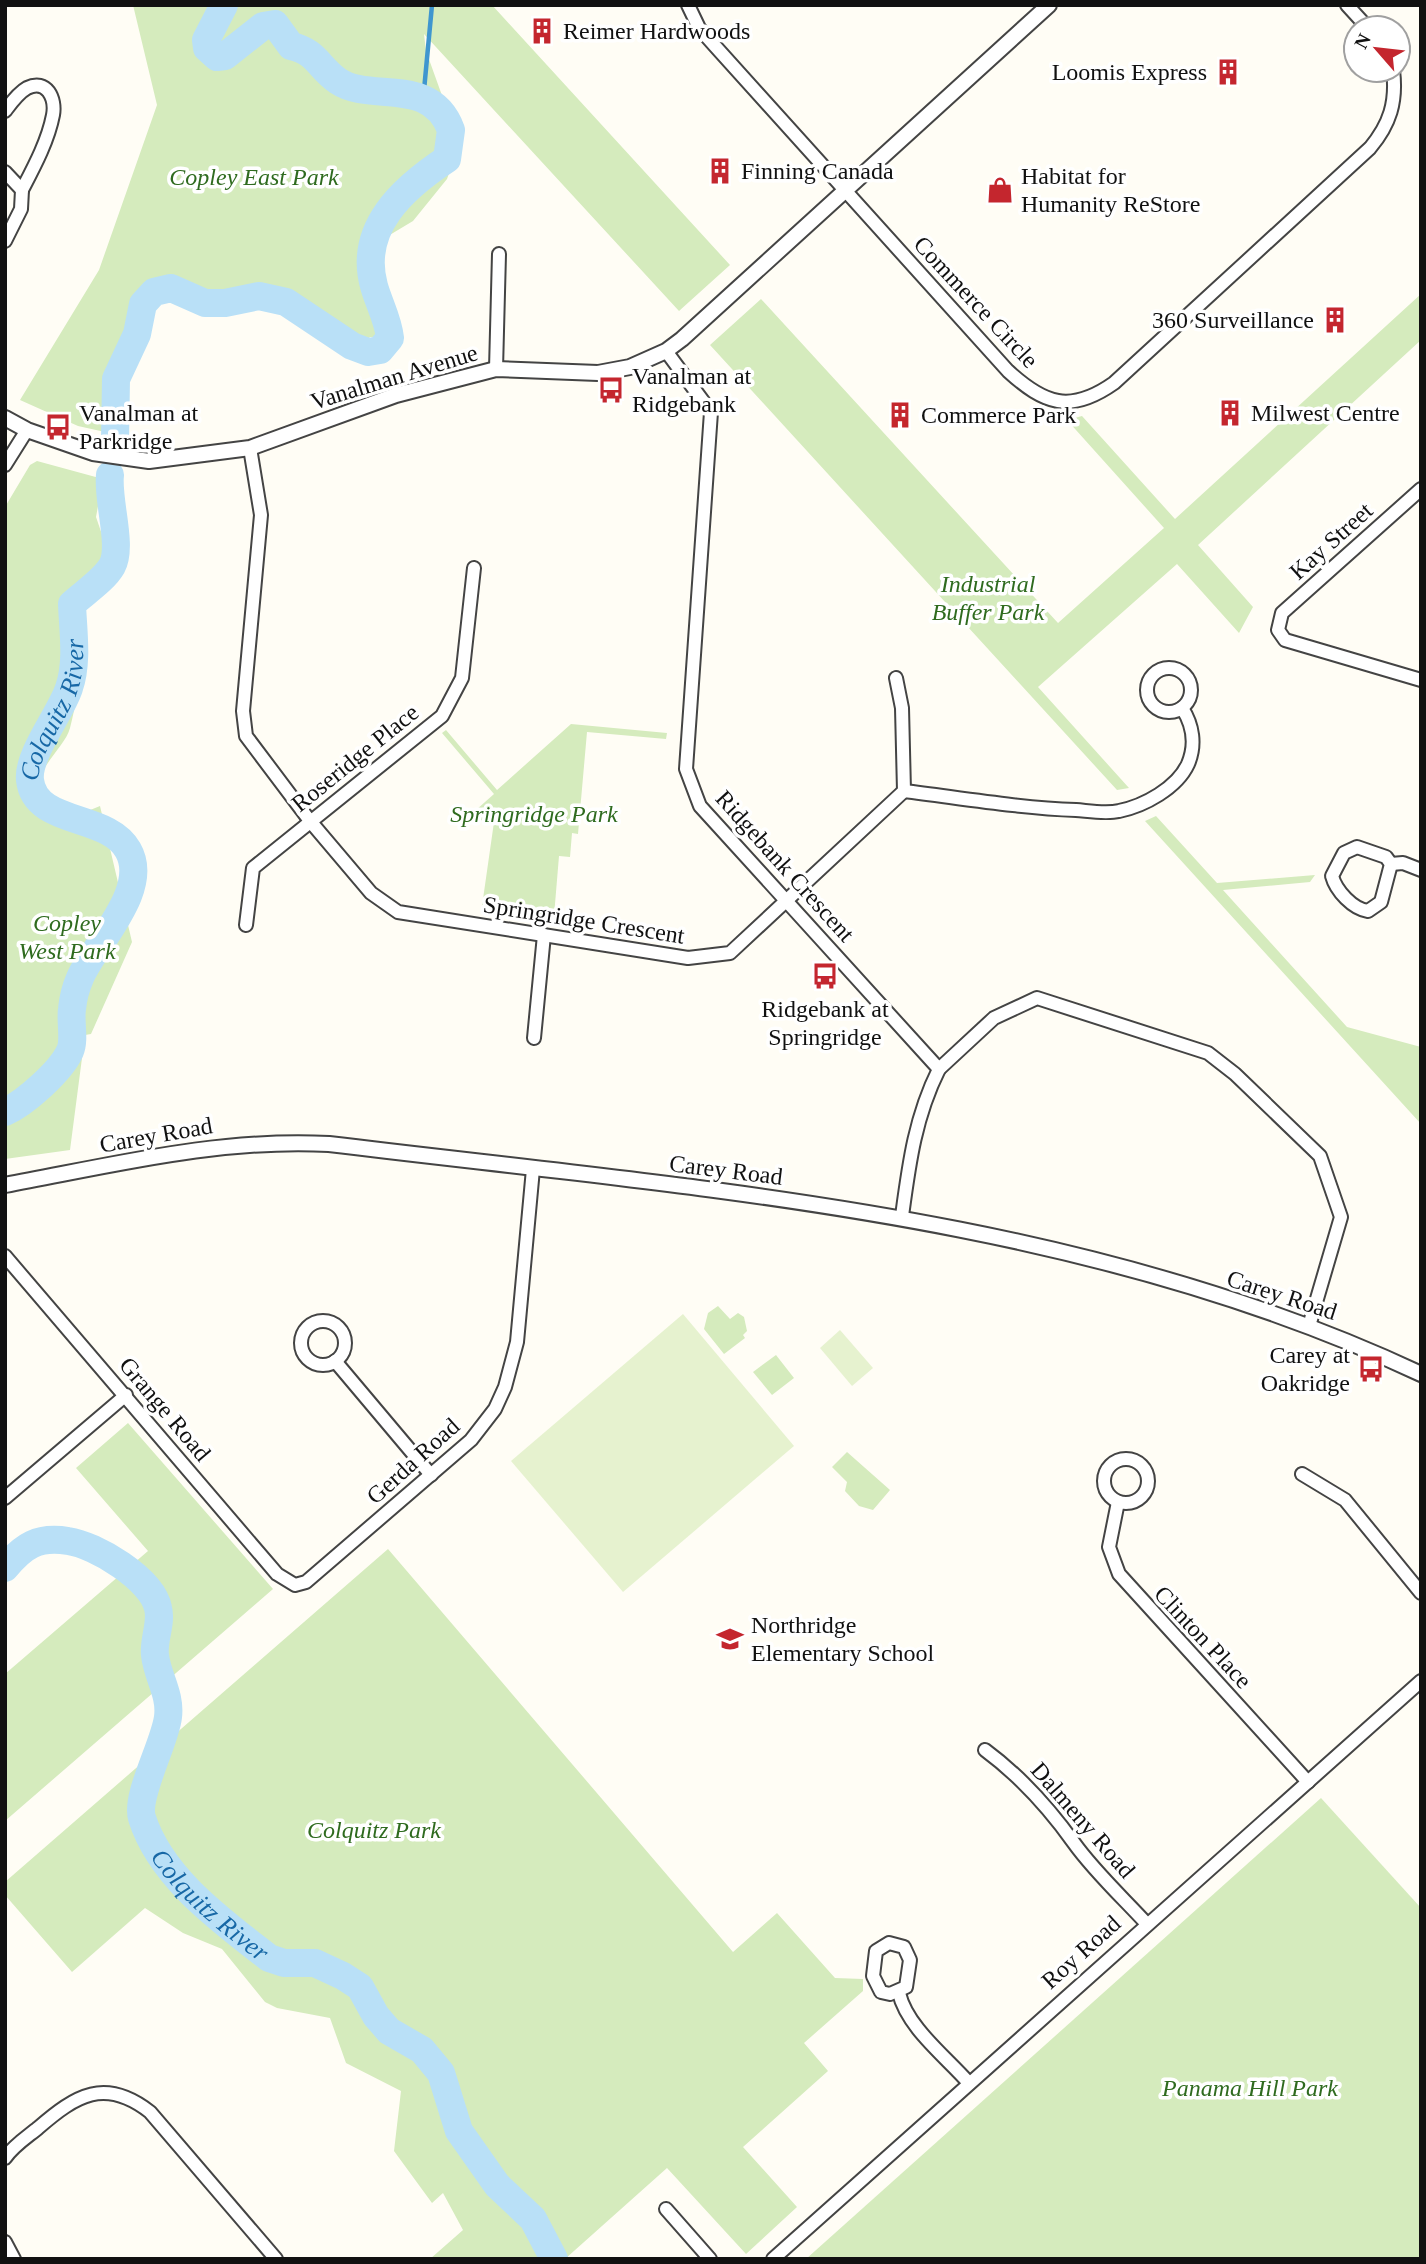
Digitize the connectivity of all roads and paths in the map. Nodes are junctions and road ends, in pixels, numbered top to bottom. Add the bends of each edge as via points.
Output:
1 (688, 5) edge
2 (1049, 5) edge
3 (1394, 84) edge
4 (5, 111) edge
5 (5, 172) edge
6 (22, 190) junction
7 (846, 190) junction
8 (5, 241) edge
9 (499, 254) dead end
10 (666, 351) junction
11 (496, 369) junction
12 (5, 418) edge
13 (27, 430) junction
14 (250, 448) junction
15 (5, 465) edge
16 (1421, 489) edge
17 (474, 568) dead end
18 (896, 678) dead end
19 (1421, 680) edge
20 (1182, 708) dead end
21 (904, 791) junction
22 (310, 821) junction
23 (1391, 864) junction
24 (1421, 870) edge
25 (786, 901) junction
26 (246, 925) dead end
27 (544, 935) junction
28 (534, 1038) dead end
29 (939, 1069) junction
30 (533, 1169) junction
31 (5, 1185) edge
32 (902, 1216) junction
33 (5, 1256) edge
34 (1309, 1326) junction
35 (335, 1362) dead end
36 (1421, 1374) edge
37 (126, 1395) junction
38 (1302, 1474) dead end
39 (430, 1475) junction
40 (5, 1498) edge
41 (1118, 1502) dead end
42 (295, 1585) joint
43 (1421, 1594) edge
44 (1421, 1681) edge
45 (985, 1750) dead end
46 (1308, 1782) junction
47 (1146, 1923) junction
48 (899, 1993) dead end
49 (968, 2082) junction
50 (5, 2158) edge
51 (666, 2209) dead end
52 (5, 2242) edge
53 (13, 2259) edge
54 (276, 2259) edge
55 (710, 2259) edge
56 (773, 2259) edge

1 - 7 street, Commerce Circle via 699,28
2 - 7 street, Vanalman Avenue
3 - 7 street, Commerce Circle via 1391,115 1370,149 1114,383 1080,399 1049,400 1032,393
4 - 6 street via 27,88 38,85 53,97 53,114
5 - 6 street
6 - 8 street via 21,209
7 - 10 street, Vanalman Avenue
9 - 11 street
10 - 11 street, Vanalman Avenue via 630,367 598,373
10 - 25 street, Ridgebank Crescent via 711,412 686,769 700,806
11 - 14 street, Vanalman Avenue via 396,395
12 - 13 street, Vanalman Avenue
13 - 14 street, Vanalman Avenue via 93,453 149,461
13 - 15 street
14 - 22 street, Springridge Crescent via 261,515 243,711 246,736
16 - 19 street, Kay Street via 1282,613 1278,629 1285,640
17 - 22 street, Roseridge Place via 462,678 442,716
18 - 21 street via 902,708
20 - 21 street via 1190,720 1193,739 1185,770 1175,783 1139,805 1117,812 1052,810
21 - 25 street, Springridge Crescent
22 - 26 street, Roseridge Place via 253,868
22 - 27 street, Springridge Crescent via 372,893 398,912
23 - 23 street via 1386,857 1349,849 1334,869 1333,881 1355,906 1368,911 1381,902
23 - 24 street
25 - 27 street, Springridge Crescent via 730,953 688,958
25 - 29 street, Ridgebank Crescent
27 - 28 street
29 - 32 street via 912,1137
29 - 34 street via 995,1018 1037,998 1208,1053 1320,1156 1341,1217
30 - 31 street, Carey Road via 329,1144 258,1142
30 - 32 street, Carey Road
30 - 39 street, Gerda Road via 513,1366 483,1426
32 - 34 street, Carey Road via 1046,1247
33 - 37 street, Grange Road
34 - 36 street, Carey Road
35 - 39 street
37 - 40 street
37 - 42 street, Grange Road via 277,1574
38 - 43 street via 1345,1500
39 - 42 street, Gerda Road via 306,1582
41 - 46 street, Clinton Place via 1109,1547 1119,1574
44 - 46 street, Roy Road
45 - 47 street, Dalmeny Road via 1008,1767 1064,1825 1074,1843
46 - 47 street, Roy Road
47 - 49 street, Roy Road
48 - 49 street via 902,2007
49 - 56 street, Roy Road
50 - 54 street via 77,2098 104,2092 125,2096 150,2112
51 - 55 street
52 - 53 street

